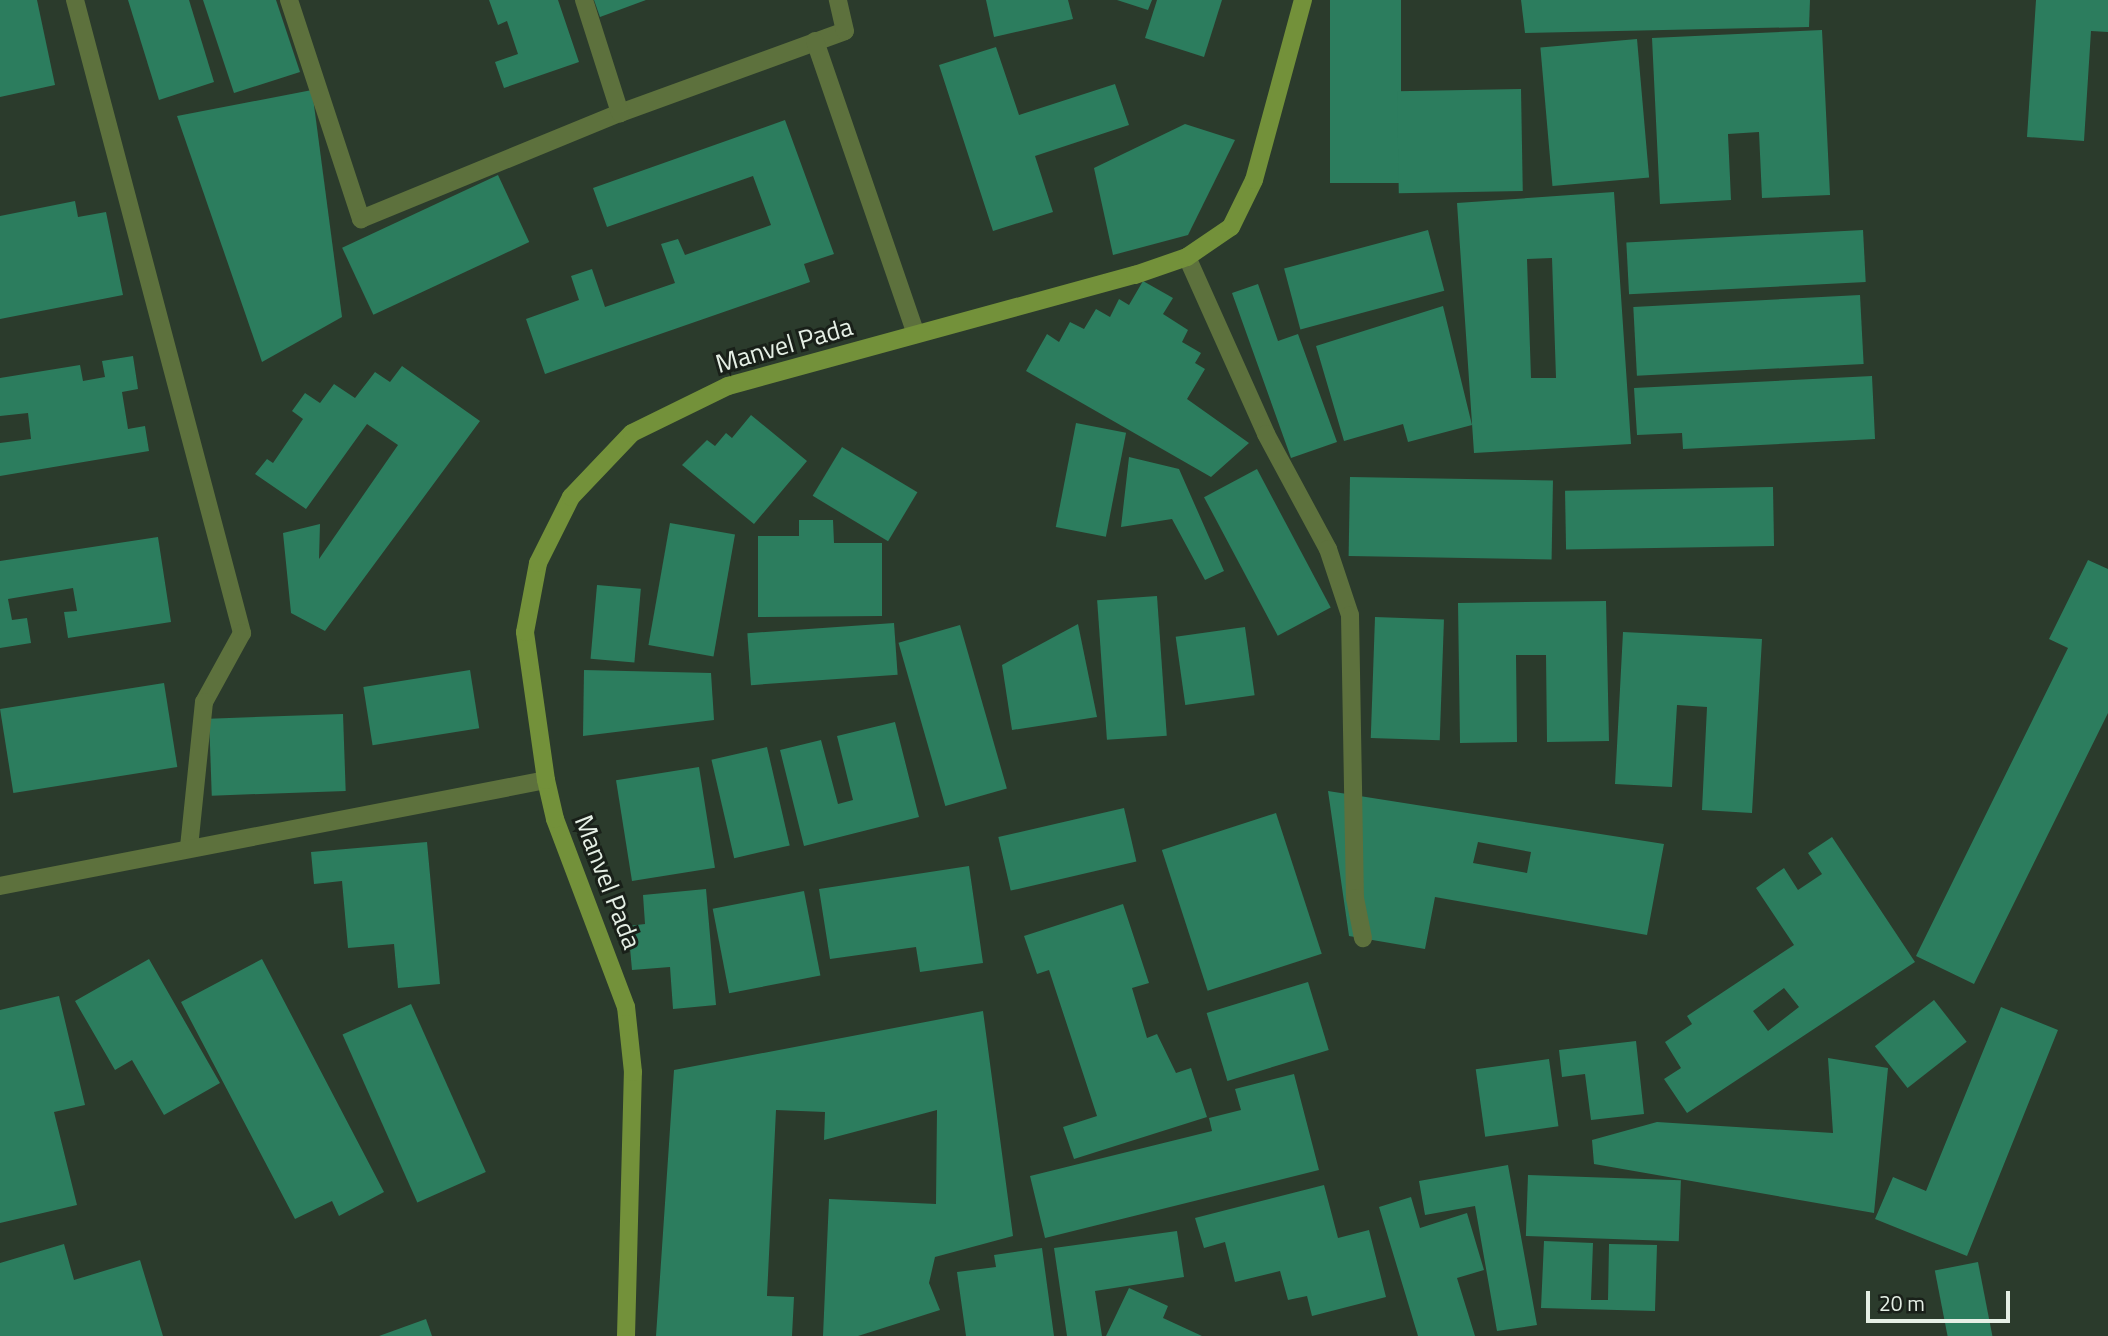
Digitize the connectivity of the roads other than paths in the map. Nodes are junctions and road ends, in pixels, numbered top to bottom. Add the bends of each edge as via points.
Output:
1 (75, 0) edge
2 (289, 0) edge
3 (584, 0) edge
4 (838, 0) edge
5 (1303, 0) edge
6 (815, 41) junction
7 (620, 113) junction
8 (1187, 257) junction
9 (916, 334) junction
10 (546, 780) junction
11 (190, 847) junction
12 (0, 886) edge
13 (1363, 938) dead end
14 (626, 1336) edge

1 - 11 street via 242,633 204,702
2 - 7 street via 361,219
3 - 7 street
4 - 6 street via 845,31
5 - 8 main road, Manvel Pada via 1254,180 1231,227
6 - 7 street
6 - 9 street
8 - 9 main road, Manvel Pada
8 - 13 street via 1266,434 1328,549 1350,615 1354,885
9 - 10 main road, Manvel Pada via 728,386 632,433 571,497 538,563 525,632
10 - 11 street
10 - 14 main road, Manvel Pada via 555,819 626,1007 633,1072
11 - 12 street

